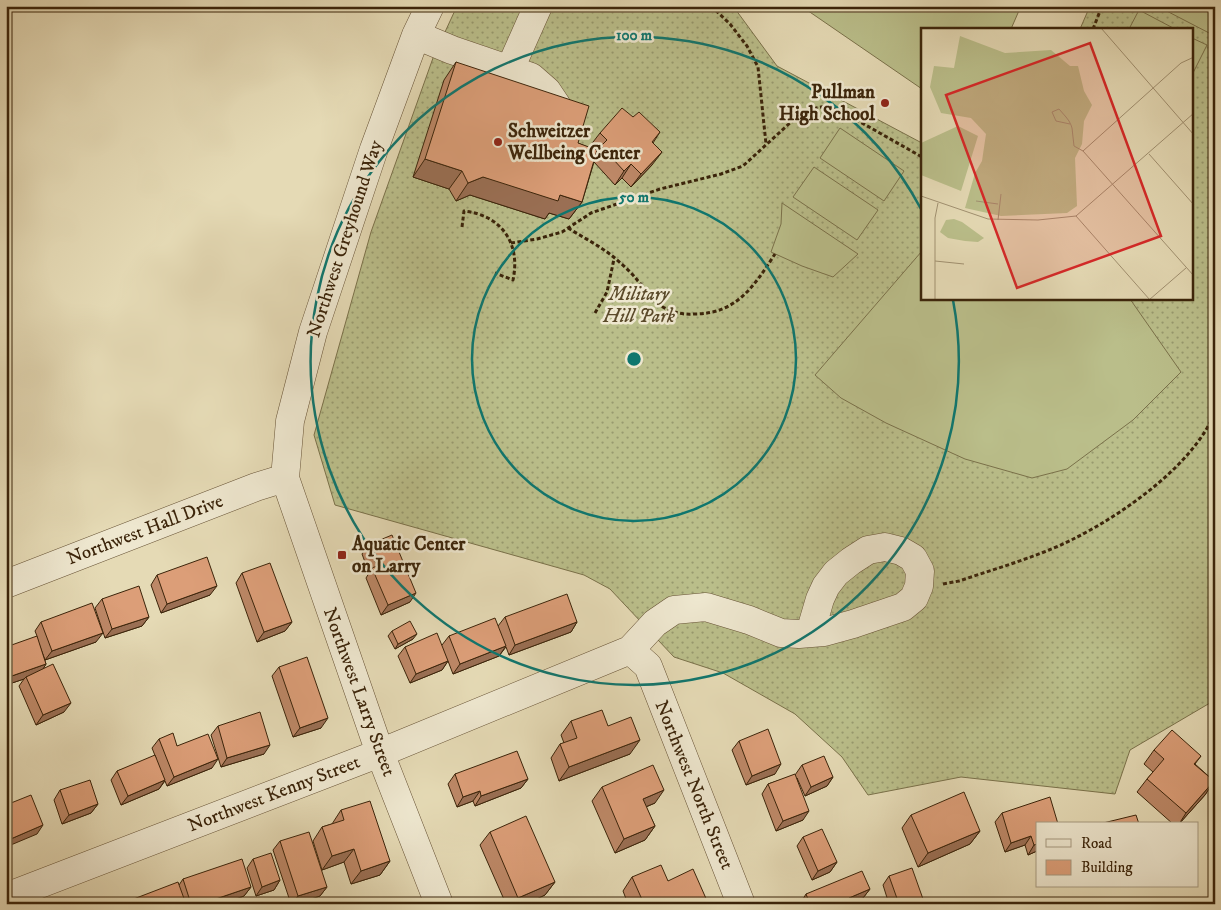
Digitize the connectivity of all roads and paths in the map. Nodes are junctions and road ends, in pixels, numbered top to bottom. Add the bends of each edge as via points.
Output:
1 (430, 6) edge
2 (538, 6) edge
3 (711, 6) edge
4 (1102, 6) edge
5 (1093, 28) edge
6 (416, 35) junction
7 (510, 69) junction
8 (557, 106) edge
9 (766, 145) junction
10 (921, 156) edge
11 (462, 227) dead end
12 (568, 228) junction
13 (510, 243) junction
14 (776, 254) dead end
15 (614, 258) junction
16 (495, 272) dead end
17 (595, 313) dead end
18 (1215, 412) edge
19 (285, 478) junction
20 (6, 584) edge
21 (919, 586) junction
22 (810, 634) junction
23 (639, 658) junction
24 (380, 753) junction
25 (6, 897) edge
26 (440, 904) edge
27 (741, 904) edge

1 - 6 street, Northwest Greyhound Way
2 - 7 street
3 - 9 path via 747,46 758,67
4 - 5 path
6 - 7 street
6 - 19 street, Northwest Greyhound Way via 313,332 290,421
7 - 8 street via 531,77 547,91
9 - 10 path via 810,109 827,106
9 - 12 path via 743,166 660,189 591,213
11 - 13 path via 464,210 480,214 496,223
12 - 13 path via 537,239
12 - 15 path
13 - 16 path via 515,263 513,280
14 - 15 path via 759,279 731,306 687,315 660,306
15 - 17 path via 607,292
18 - 21 path via 1193,448 1163,479 1089,531 1050,550 959,581
19 - 20 street, Northwest Hall Drive
19 - 24 street, Northwest Larry Street
21 - 22 street via 914,598 903,607
21 - 22 street via 920,572 913,558 901,551 885,548 868,550 851,560 826,586
22 - 23 street via 781,633 706,607 674,610 655,622
23 - 24 street, Northwest Kenny Street
23 - 27 street, Northwest North Street
24 - 25 street, Northwest Kenny Street
24 - 26 street, Northwest Larry Street

